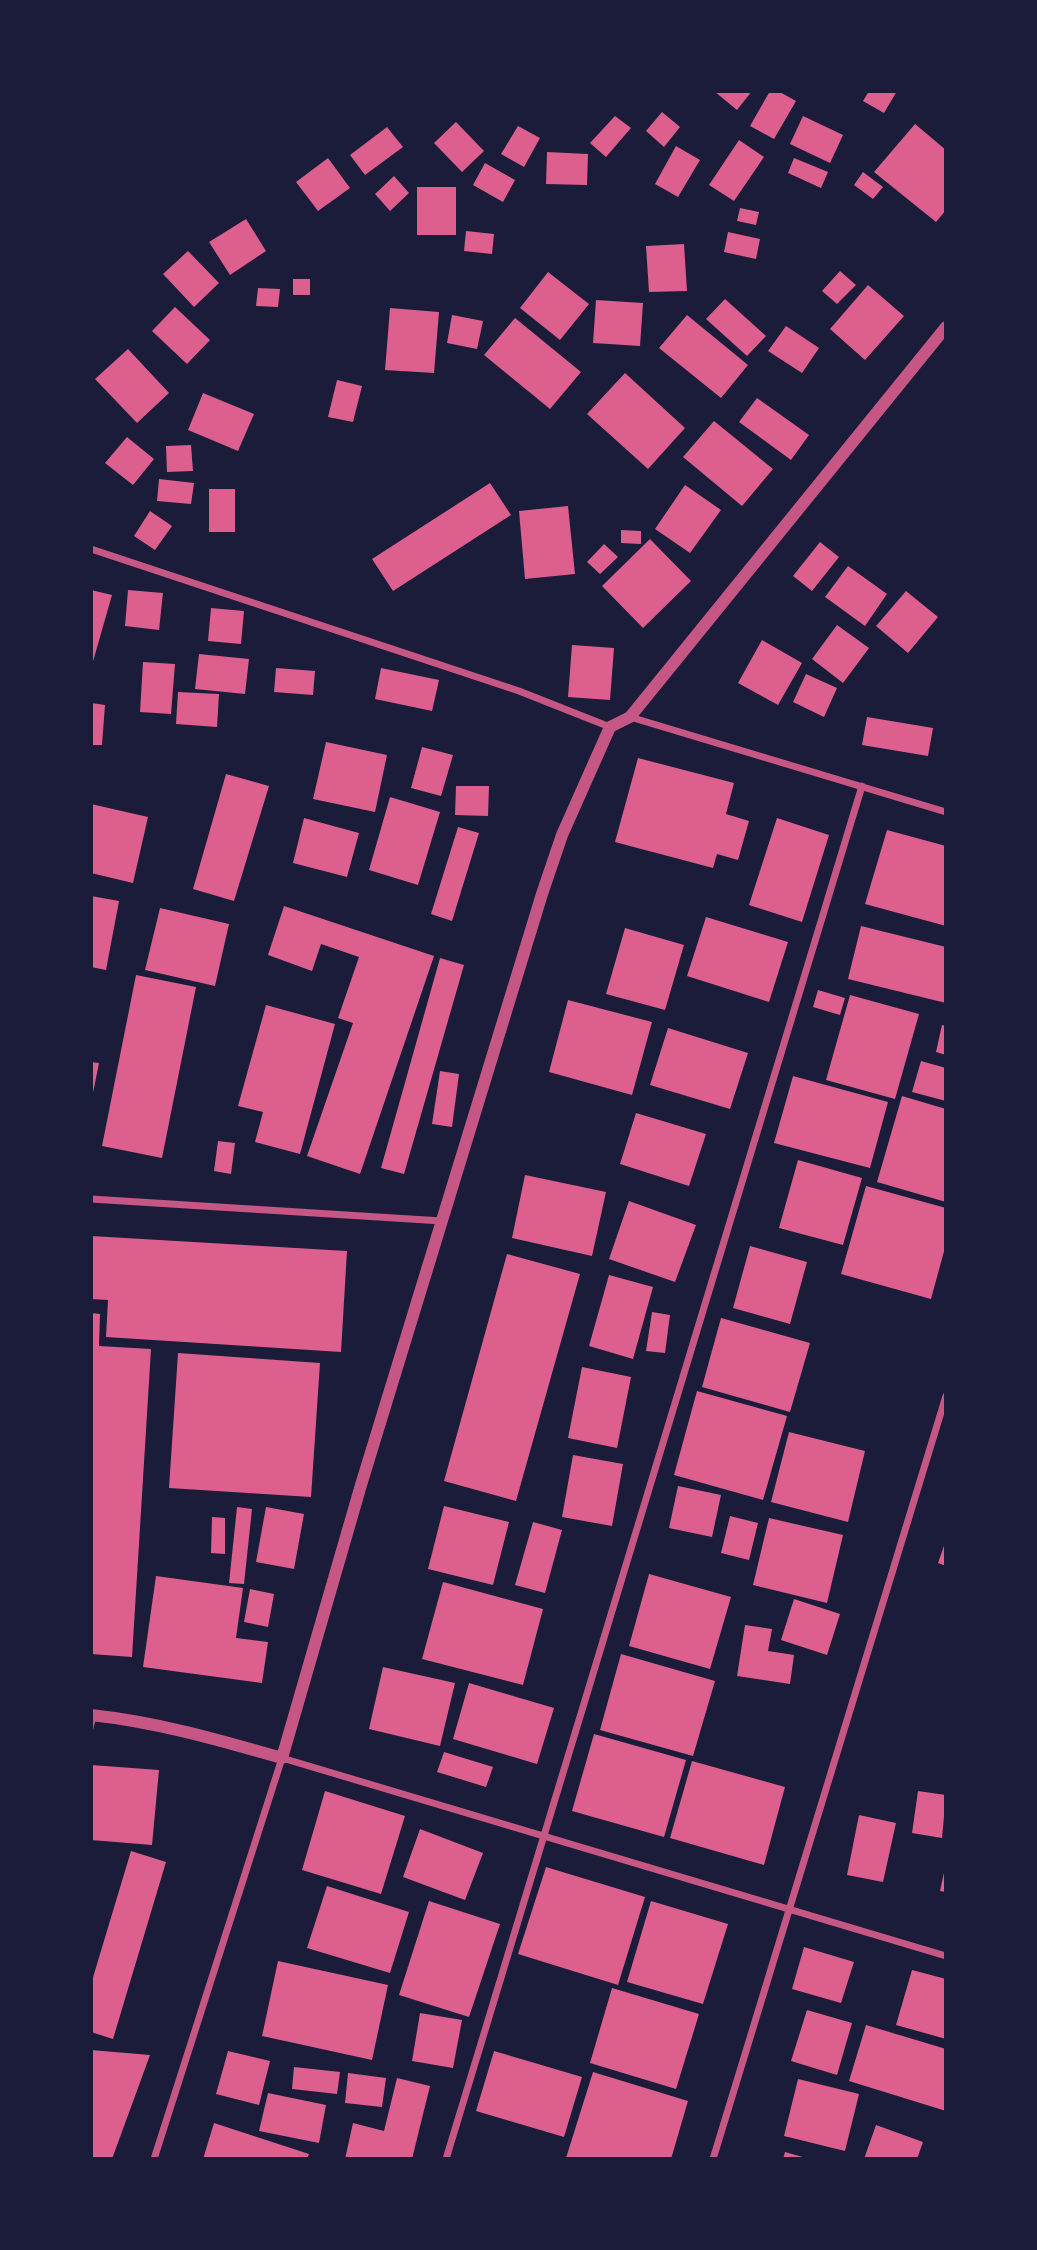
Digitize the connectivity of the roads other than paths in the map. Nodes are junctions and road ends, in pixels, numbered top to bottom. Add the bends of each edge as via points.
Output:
1 (946, 327) edge
2 (91, 549) edge
3 (630, 717) junction
4 (610, 727) junction
5 (862, 786) junction
6 (946, 812) edge
7 (91, 1199) edge
8 (442, 1222) junction
9 (946, 1396) edge
10 (92, 1720) edge
11 (282, 1758) junction
12 (542, 1835) junction
13 (788, 1909) junction
14 (946, 1956) edge
15 (154, 2159) edge
16 (446, 2159) edge
17 (713, 2159) edge

1 - 3 street
2 - 4 street via 519,691
3 - 4 street
3 - 5 street
4 - 8 street via 562,835
5 - 6 street
5 - 12 street
7 - 8 street
8 - 11 street
9 - 13 street
10 - 11 street via 151,1723
11 - 12 street
11 - 15 street
12 - 13 street
12 - 16 street
13 - 14 street
13 - 17 street

